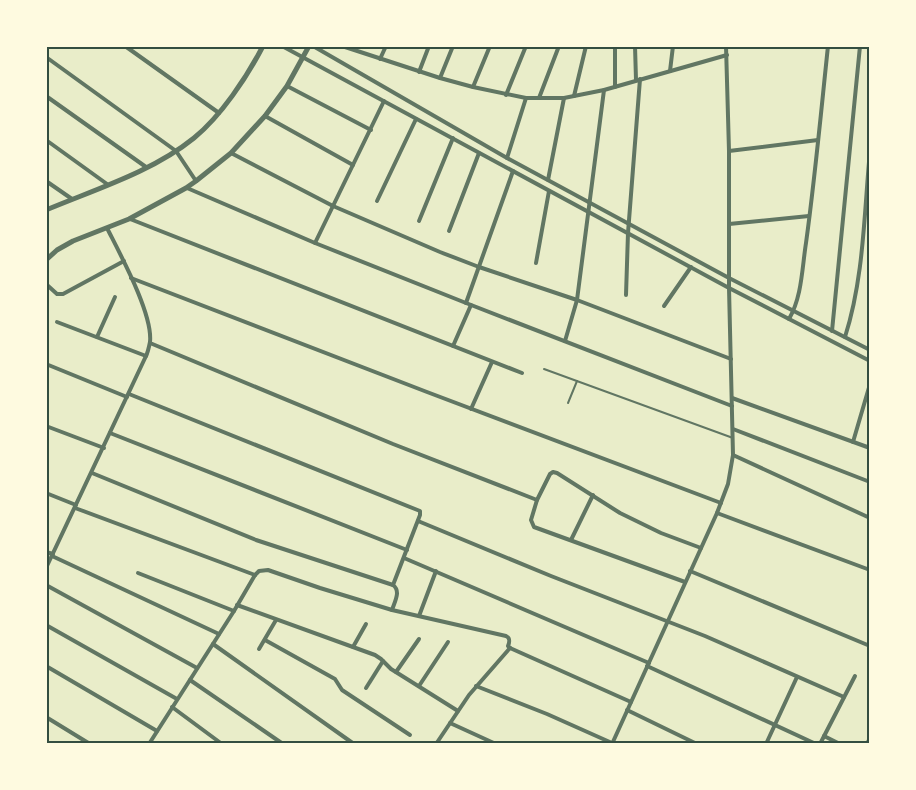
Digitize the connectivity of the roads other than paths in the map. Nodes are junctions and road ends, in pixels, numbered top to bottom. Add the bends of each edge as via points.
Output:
1 (125, 46) edge
2 (263, 46) edge
3 (282, 46) edge
4 (309, 46) edge
5 (313, 46) edge
6 (342, 46) edge
7 (386, 46) edge
8 (429, 46) edge
9 (453, 46) edge
10 (490, 46) edge
11 (526, 46) edge
12 (559, 46) edge
13 (586, 46) edge
14 (615, 46) edge
15 (635, 46) edge
16 (673, 46) edge
17 (726, 46) edge
18 (828, 46) edge
19 (860, 46) edge
20 (727, 55) junction
21 (46, 57) edge
22 (303, 58) junction
23 (380, 59) junction
24 (670, 71) junction
25 (419, 72) junction
26 (440, 78) junction
27 (638, 80) junction
28 (287, 86) junction
29 (472, 87) junction
30 (615, 87) junction
31 (604, 90) junction
32 (506, 95) junction
33 (46, 96) edge
34 (574, 96) junction
35 (526, 98) junction
36 (539, 98) junction
37 (564, 98) junction
38 (384, 101) junction
39 (219, 113) junction
40 (265, 117) junction
41 (416, 119) junction
42 (370, 130) junction
43 (453, 138) junction
44 (46, 140) edge
45 (818, 140) junction
46 (176, 151) junction
47 (729, 151) junction
48 (870, 151) edge
49 (231, 153) junction
50 (479, 153) junction
51 (507, 158) junction
52 (353, 165) junction
53 (146, 167) junction
54 (513, 171) junction
55 (548, 180) junction
56 (46, 181) edge
57 (196, 181) junction
58 (107, 184) junction
59 (186, 188) junction
60 (549, 191) junction
61 (72, 199) junction
62 (377, 201) dead end
63 (590, 203) junction
64 (333, 206) junction
65 (46, 210) edge
66 (589, 212) junction
67 (809, 216) junction
68 (129, 219) junction
69 (419, 221) dead end
70 (629, 224) junction
71 (729, 224) junction
72 (107, 228) junction
73 (449, 231) dead end
74 (628, 233) junction
75 (315, 243) junction
76 (46, 260) edge
77 (124, 261) junction
78 (536, 264) dead end
79 (479, 267) junction
80 (691, 267) junction
81 (131, 278) junction
82 (729, 278) junction
83 (46, 284) edge
84 (729, 288) junction
85 (626, 295) dead end
86 (115, 297) dead end
87 (577, 300) junction
88 (468, 304) junction
89 (664, 306) dead end
90 (794, 311) junction
91 (789, 319) junction
92 (57, 322) dead end
93 (832, 331) junction
94 (97, 337) junction
95 (845, 337) junction
96 (565, 341) junction
97 (150, 343) junction
98 (453, 346) junction
99 (870, 350) edge
100 (146, 356) junction
101 (731, 359) junction
102 (870, 361) edge
103 (492, 362) junction
104 (46, 364) edge
105 (544, 369) dead end
106 (522, 373) dead end
107 (577, 381) junction
108 (870, 384) edge
109 (128, 395) junction
110 (732, 398) junction
111 (568, 403) dead end
112 (732, 406) junction
113 (471, 409) junction
114 (46, 426) edge
115 (733, 429) junction
116 (110, 433) junction
117 (733, 438) junction
118 (853, 442) junction
119 (104, 448) junction
120 (870, 448) edge
121 (733, 455) junction
122 (92, 473) junction
123 (870, 482) edge
124 (46, 493) edge
125 (593, 495) junction
126 (537, 500) junction
127 (721, 503) junction
128 (76, 507) junction
129 (717, 513) junction
130 (870, 518) edge
131 (418, 521) junction
132 (571, 540) junction
133 (701, 548) junction
134 (407, 550) junction
135 (46, 552) edge
136 (52, 555) junction
137 (404, 558) junction
138 (46, 568) edge
139 (870, 570) edge
140 (690, 571) junction
141 (436, 572) junction
142 (138, 573) dead end
143 (255, 574) junction
144 (685, 582) junction
145 (46, 585) edge
146 (393, 585) junction
147 (237, 605) junction
148 (392, 610) junction
149 (234, 611) junction
150 (419, 616) junction
151 (276, 620) junction
152 (668, 621) junction
153 (366, 624) dead end
154 (46, 625) edge
155 (219, 634) junction
156 (419, 639) dead end
157 (265, 640) junction
158 (448, 642) dead end
159 (213, 644) junction
160 (870, 646) edge
161 (353, 647) junction
162 (510, 648) junction
163 (259, 649) dead end
164 (383, 662) junction
165 (648, 664) junction
166 (46, 666) edge
167 (197, 668) junction
168 (396, 672) junction
169 (797, 676) junction
170 (855, 676) dead end
171 (190, 680) junction
172 (418, 686) junction
173 (476, 686) junction
174 (366, 688) dead end
175 (844, 697) junction
176 (177, 699) junction
177 (631, 702) junction
178 (172, 708) junction
179 (627, 710) junction
180 (458, 711) junction
181 (46, 717) edge
182 (450, 723) junction
183 (775, 725) junction
184 (157, 732) junction
185 (410, 735) dead end
186 (824, 736) junction
187 (870, 738) edge
188 (151, 742) edge
189 (612, 743) edge
190 (90, 744) edge
191 (156, 744) edge
192 (222, 744) edge
193 (283, 744) edge
194 (354, 744) edge
195 (436, 744) edge
196 (496, 744) edge
197 (697, 744) edge
198 (766, 744) edge
199 (818, 744) edge
200 (840, 744) edge
201 (867, 744) edge

1 - 39 street
2 - 39 street
3 - 22 street
4 - 22 street
5 - 51 street
6 - 23 street
7 - 23 street
8 - 25 street
9 - 26 street
10 - 29 street
11 - 32 street
12 - 36 street
13 - 34 street
14 - 30 street
15 - 27 street
16 - 24 street
17 - 20 street
18 - 45 street
19 - 93 street
20 - 24 street
20 - 47 street
21 - 46 street
22 - 28 street
22 - 38 street
23 - 25 street
24 - 27 street
25 - 26 street
26 - 29 street
27 - 30 street
27 - 70 street
28 - 40 street
28 - 42 street
29 - 32 street
30 - 31 street
31 - 34 street
31 - 63 street
32 - 35 street
33 - 53 street
34 - 37 street
35 - 36 street
35 - 51 street
36 - 37 street
37 - 55 street
38 - 41 street
38 - 42 street
39 - 46 street
40 - 49 street
40 - 52 street
41 - 43 street
41 - 62 street
42 - 52 street
43 - 50 street
43 - 69 street
44 - 58 street
45 - 47 street
45 - 67 street
46 - 53 street
46 - 57 street
47 - 71 street
48 - 95 street via 859,278
49 - 57 street
49 - 64 street
50 - 54 street
50 - 73 street
51 - 55 street
52 - 64 street
53 - 58 street
54 - 60 street
54 - 79 street
55 - 63 street
56 - 61 street
57 - 59 street
58 - 61 street
59 - 68 street
59 - 75 street
60 - 66 street
60 - 78 street
61 - 65 street
63 - 66 street
63 - 70 street
64 - 75 street
64 - 79 street
66 - 74 street
66 - 87 street
67 - 71 street
67 - 90 street
68 - 72 street
68 - 98 street
70 - 74 street
70 - 82 street
71 - 82 street
72 - 76 street via 73,241
72 - 77 street
74 - 80 street
74 - 85 street
75 - 88 street
77 - 81 street
77 - 83 street via 63,294 57,294
79 - 87 street
79 - 88 street
80 - 84 street
80 - 89 street
81 - 97 street via 146,317
81 - 113 street
82 - 84 street
82 - 90 street
84 - 91 street
84 - 101 street
86 - 94 street
87 - 96 street
87 - 101 street
88 - 96 street
88 - 98 street
90 - 91 street
90 - 93 street
91 - 102 street
92 - 94 street
93 - 95 street
94 - 100 street
95 - 99 street
96 - 112 street
97 - 100 street
97 - 126 street
98 - 103 street
100 - 109 street
101 - 110 street
103 - 106 street
103 - 113 street
104 - 109 street
105 - 107 lane
107 - 111 lane
107 - 117 lane
108 - 118 street
109 - 116 street
109 - 131 street via 418,510
110 - 112 street
110 - 118 street
112 - 115 street
113 - 127 street
114 - 119 street
115 - 117 street
115 - 123 street
116 - 119 street
116 - 134 street
117 - 121 street
118 - 120 street
119 - 122 street
121 - 127 street
121 - 130 street
122 - 128 street
122 - 146 street via 256,540
124 - 128 street
125 - 126 street via 553,472
125 - 132 street
125 - 133 street via 640,523
126 - 132 street via 532,525
127 - 129 street
128 - 136 street
128 - 143 street
129 - 133 street
129 - 139 street
131 - 134 street
131 - 152 street
132 - 144 street
133 - 140 street
134 - 137 street
135 - 136 street
136 - 138 street
136 - 155 street
137 - 141 street
137 - 146 street
140 - 144 street
140 - 160 street
141 - 150 street
141 - 165 street
142 - 149 street
143 - 147 street
143 - 148 street via 268,570
144 - 152 street
145 - 167 street
146 - 148 street via 398,592
147 - 149 street
147 - 151 street
148 - 150 street
149 - 155 street
150 - 162 street via 506,636
151 - 157 street
151 - 161 street
152 - 165 street
152 - 169 street
153 - 161 street
154 - 176 street
155 - 159 street
156 - 168 street
157 - 163 street
157 - 185 street via 335,680 342,690
158 - 172 street
159 - 167 street
159 - 194 street
161 - 164 street
162 - 173 street
162 - 177 street
164 - 168 street
164 - 174 street
165 - 177 street
165 - 183 street
166 - 184 street
167 - 171 street
168 - 172 street
169 - 175 street
169 - 183 street
170 - 175 street
171 - 176 street
171 - 193 street
172 - 180 street
173 - 180 street
173 - 189 street
175 - 186 street
176 - 178 street
177 - 179 street
178 - 184 street
178 - 192 street
179 - 189 street
179 - 197 street
180 - 182 street
181 - 190 street
182 - 195 street
182 - 196 street
183 - 198 street
183 - 199 street
184 - 188 street
186 - 199 street
186 - 200 street
187 - 201 street
188 - 191 street

